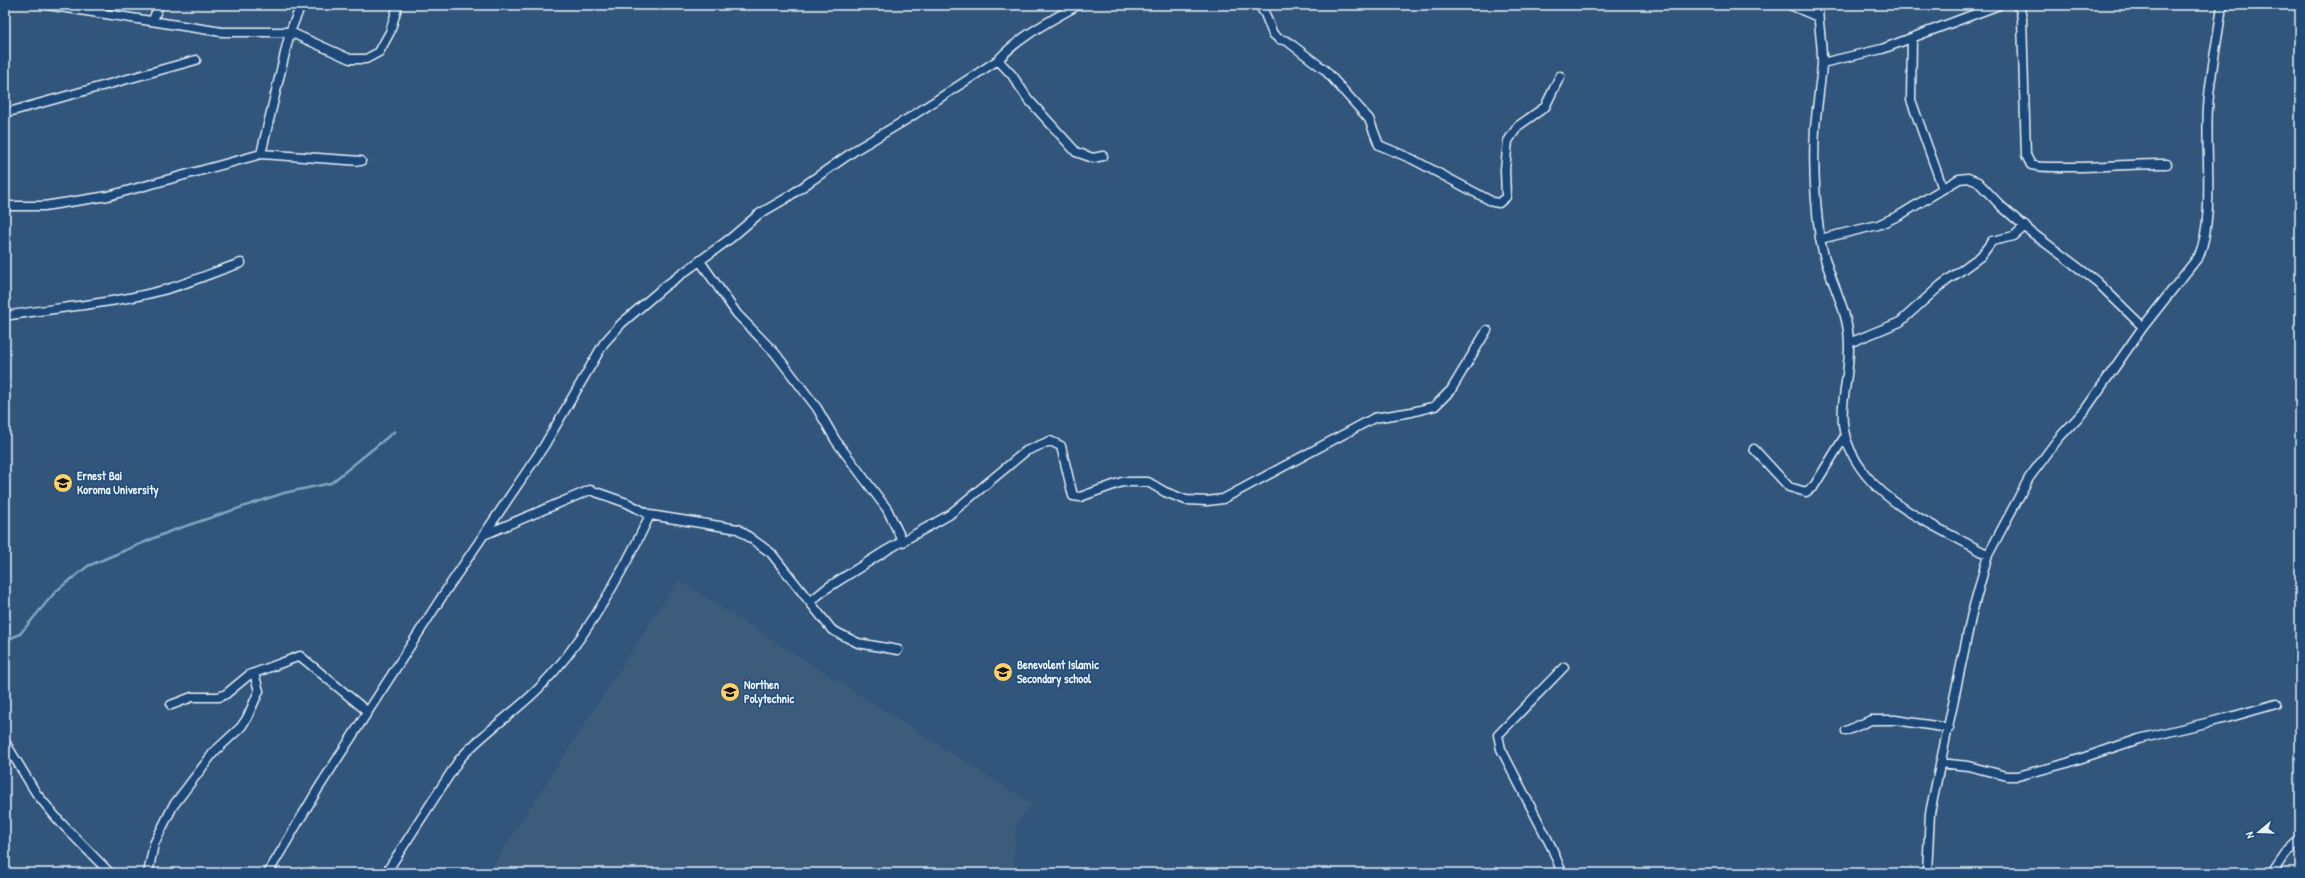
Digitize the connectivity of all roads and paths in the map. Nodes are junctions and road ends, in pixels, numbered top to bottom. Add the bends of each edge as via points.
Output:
1 (47, 5) edge
2 (159, 5) edge
3 (301, 5) edge
4 (398, 5) edge
5 (1078, 5) edge
6 (1259, 5) edge
7 (1790, 5) edge
8 (1818, 5) edge
9 (1999, 5) edge
10 (2016, 5) edge
11 (2222, 5) edge
12 (1818, 17) junction
13 (153, 20) junction
14 (290, 32) junction
15 (1912, 38) junction
16 (196, 60) dead end
17 (998, 60) junction
18 (1822, 63) junction
19 (1560, 76) dead end
20 (5, 113) edge
21 (261, 154) junction
22 (1103, 156) dead end
23 (361, 161) dead end
24 (2167, 164) dead end
25 (1943, 189) junction
26 (5, 206) edge
27 (2025, 226) junction
28 (1820, 239) junction
29 (700, 261) junction
30 (241, 263) dead end
31 (5, 316) edge
32 (2143, 327) junction
33 (1488, 330) dead end
34 (1849, 343) junction
35 (1846, 436) junction
36 (1754, 449) dead end
37 (650, 515) junction
38 (485, 534) junction
39 (902, 542) junction
40 (1988, 555) junction
41 (811, 601) junction
42 (898, 650) dead end
43 (1564, 667) dead end
44 (254, 673) junction
45 (2276, 704) dead end
46 (171, 705) dead end
47 (368, 712) junction
48 (1949, 728) junction
49 (1846, 731) dead end
50 (5, 742) edge
51 (1940, 763) junction
52 (2300, 840) edge
53 (110, 873) edge
54 (148, 873) edge
55 (268, 873) edge
56 (386, 873) edge
57 (1562, 873) edge
58 (1927, 873) edge
59 (2272, 873) edge

1 - 13 street
2 - 13 street
3 - 14 street
4 - 14 street via 390,32 379,52 366,59 350,59
5 - 17 street via 1009,48
6 - 19 street via 1273,34 1287,41 1325,70 1353,101 1368,119 1379,145 1412,159 1493,202 1499,203 1506,197 1508,141 1518,126 1545,106
7 - 12 street
8 - 12 street
9 - 15 street
10 - 24 street via 2022,18 2026,154 2031,165 2080,168 2134,163
11 - 32 street via 2208,108 2204,244 2199,256
12 - 18 street
13 - 14 street via 222,32
14 - 21 street
15 - 18 street via 1882,49
15 - 25 street via 1911,100
16 - 20 street
17 - 22 street via 1076,152 1093,158
17 - 29 street via 759,214
18 - 28 street via 1815,129 1815,185
21 - 23 street
21 - 26 street via 102,197 44,206
25 - 27 street via 1959,179 1968,178 1978,182
25 - 28 street via 1878,225
27 - 32 street via 2096,281
27 - 34 street via 2014,236 1992,242 1981,256 1941,285 1900,322
28 - 34 street via 1829,275 1844,314
29 - 38 street via 664,287 622,323 604,343 544,446
29 - 39 street via 738,314 775,353 817,408 836,441 887,509
30 - 31 street via 139,296
32 - 40 street via 2085,410 2058,439 2030,478
33 - 39 street via 1451,390 1435,406 1374,418 1223,500 1186,500 1148,482 1122,482 1080,498 1073,496 1061,446 1050,441 1026,451 949,515
34 - 35 street via 1841,424
35 - 36 street via 1814,486 1806,492 1789,487
35 - 40 street via 1864,473 1883,492 1917,516
37 - 38 street via 627,503 590,490
37 - 41 street via 738,529 771,552
37 - 56 street via 605,600 582,636 532,695 473,744 459,760
38 - 47 street
39 - 41 street via 827,588
40 - 48 street via 1972,613
41 - 42 street via 832,630 847,639
43 - 57 street via 1498,735 1501,749 1552,848
44 - 46 street via 242,679 234,690 219,697 192,697
44 - 47 street via 300,656
44 - 54 street via 259,691 250,713 241,727 214,752 172,806 154,844
45 - 51 street via 2139,739 2018,776
47 - 55 street
48 - 49 street via 1895,720 1871,720
48 - 51 street
50 - 53 street via 36,793 60,822
51 - 58 street via 1930,813
52 - 59 street via 2285,854

